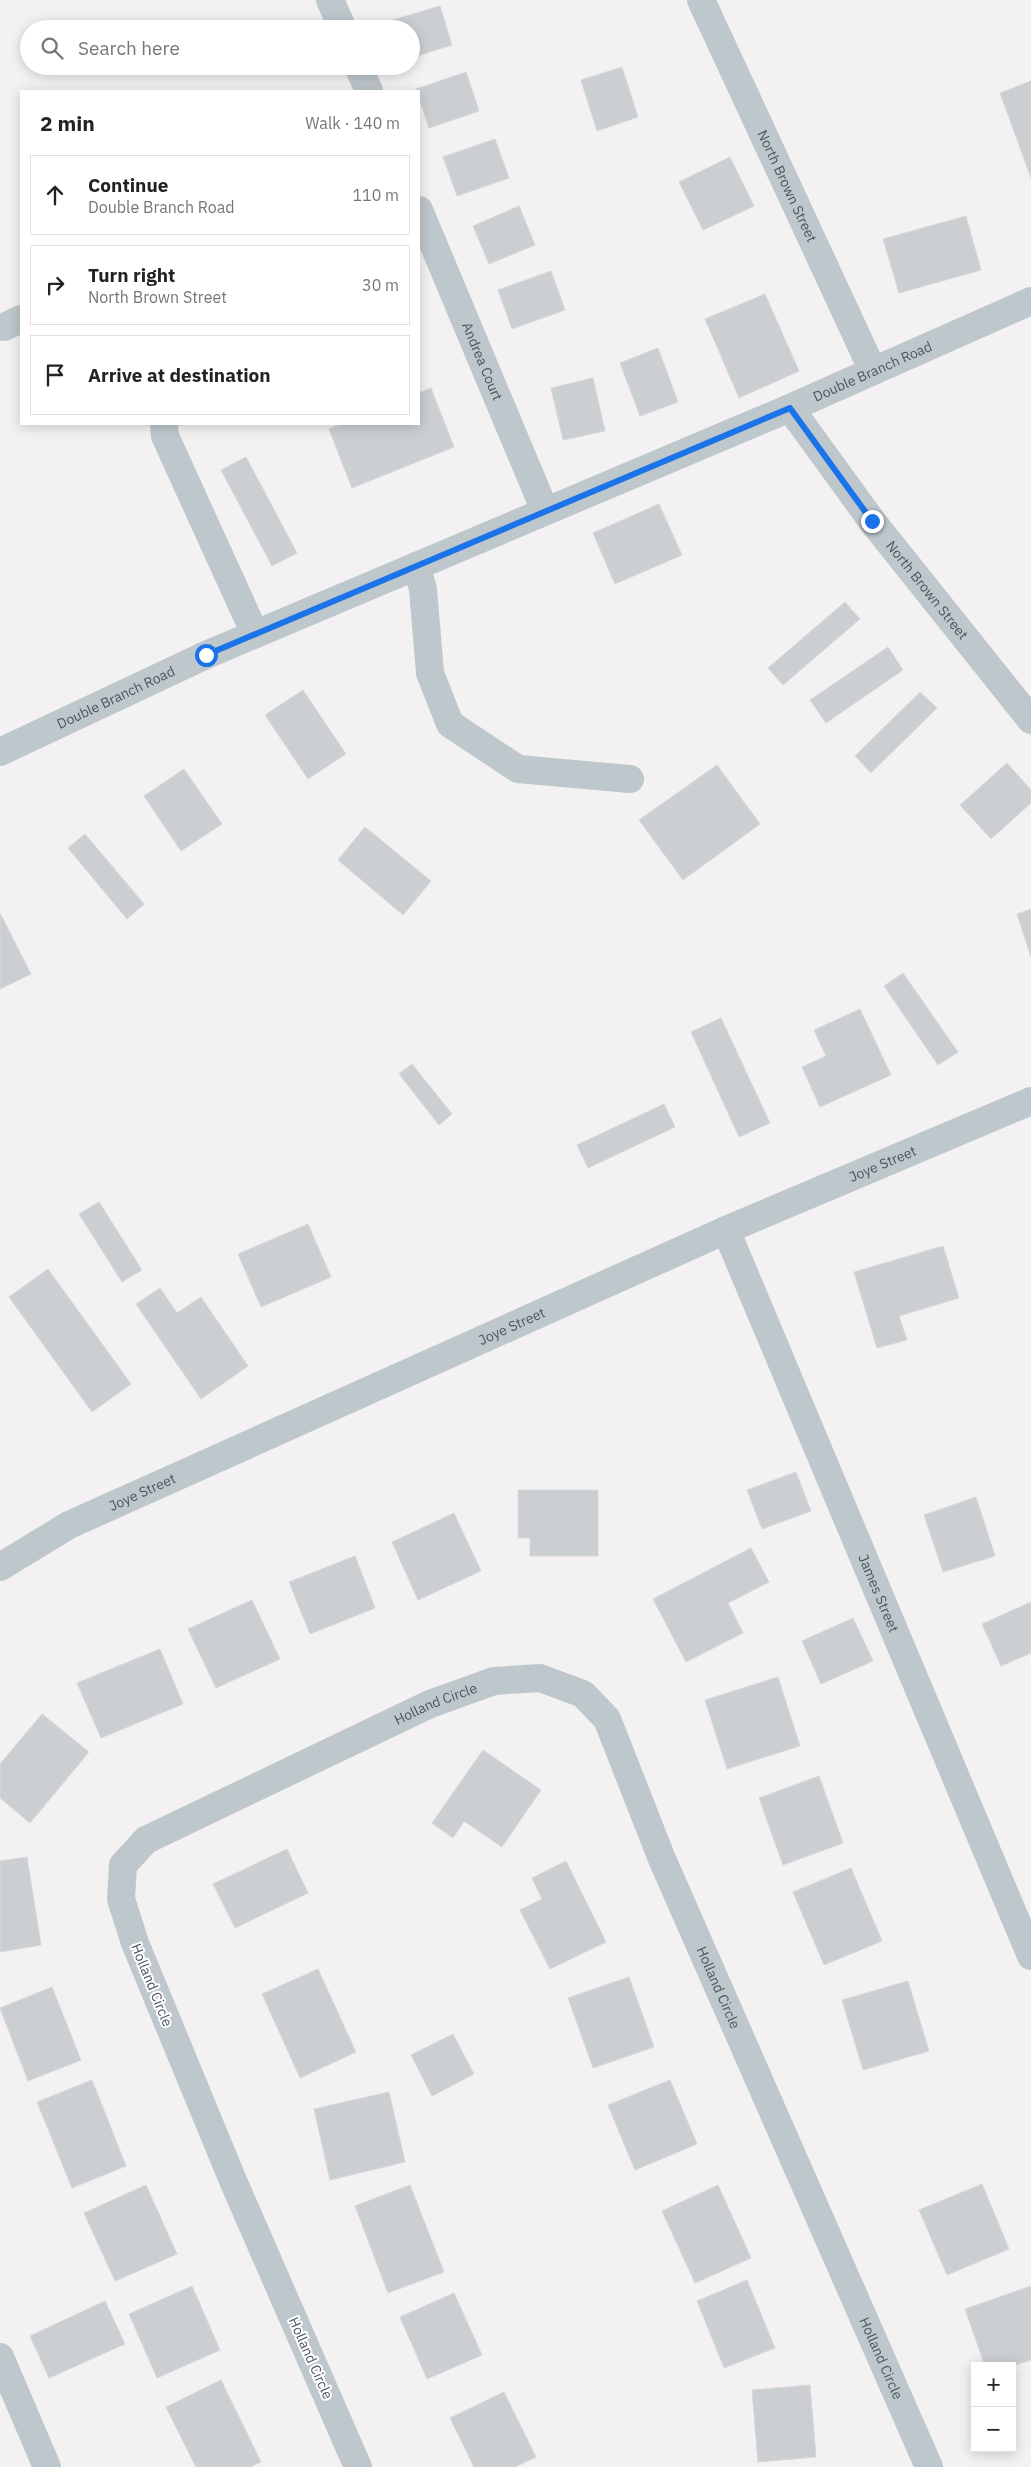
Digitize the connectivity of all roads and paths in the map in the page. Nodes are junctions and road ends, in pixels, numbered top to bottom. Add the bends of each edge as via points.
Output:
1 (330, 0) edge
2 (700, 0) edge
3 (338, 20) edge
4 (362, 75) edge
5 (369, 90) edge
6 (420, 212) edge
7 (1031, 301) edge
8 (873, 372) junction
9 (790, 408) junction
10 (164, 425) edge
11 (546, 511) junction
12 (416, 566) junction
13 (255, 634) junction
14 (1031, 720) edge
15 (0, 752) edge
16 (630, 779) dead end
17 (1031, 1101) edge
18 (726, 1230) junction
19 (0, 1567) edge
20 (1031, 1956) edge
21 (0, 2357) edge
22 (47, 2467) edge
23 (358, 2467) edge
24 (929, 2467) edge

1 - 3 street
2 - 8 street, North Brown Street
4 - 5 street
6 - 11 street, Andrea Court
7 - 8 street, Double Branch Road
8 - 9 street, Double Branch Road
9 - 11 street, Double Branch Road
9 - 14 street, North Brown Street via 872,521
10 - 13 street via 165,436
11 - 12 street, Double Branch Road
12 - 13 street, Double Branch Road
12 - 16 street via 423,589 430,673 450,724 518,770
13 - 15 street, Double Branch Road
17 - 18 street, Joye Street
18 - 19 street, Joye Street via 69,1525
18 - 20 street, James Street
21 - 22 street
23 - 24 street, Holland Circle via 234,2183 135,1943 121,1899 123,1865 146,1840 430,1704 494,1681 540,1678 583,1694 607,1719 662,1859

